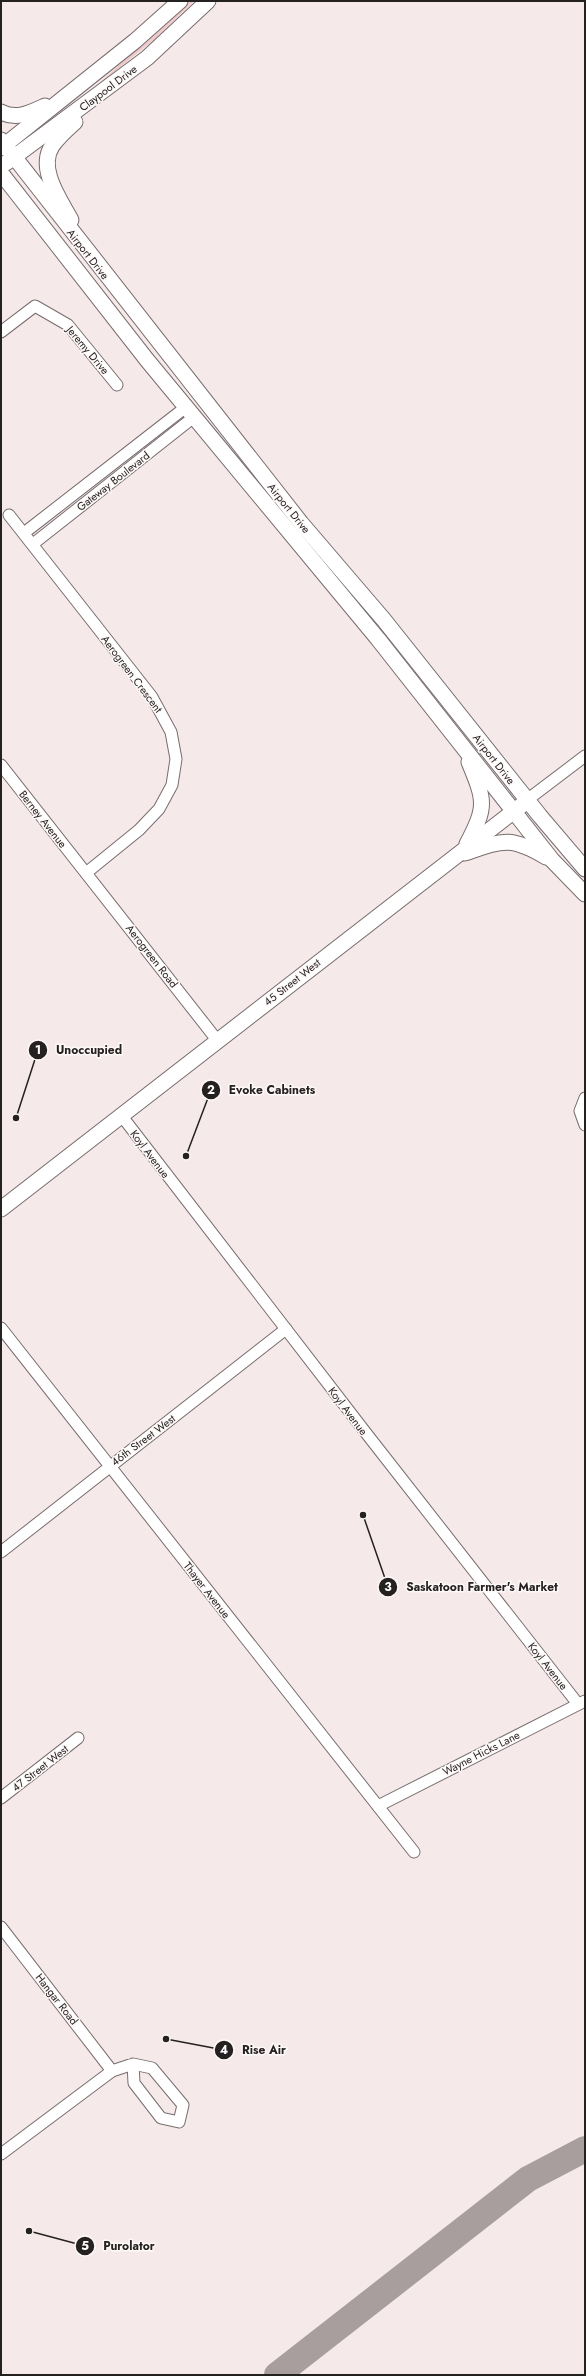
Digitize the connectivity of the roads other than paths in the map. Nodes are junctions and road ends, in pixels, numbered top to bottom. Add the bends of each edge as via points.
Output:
1 (180, 1) edge
2 (208, 1) edge
3 (80, 85) junction
4 (101, 93) junction
5 (1, 112) edge
6 (2, 144) edge
7 (14, 157) junction
8 (1, 167) edge
9 (1, 173) edge
10 (1, 190) edge
11 (20, 197) junction
12 (92, 258) junction
13 (1, 332) edge
14 (117, 385) dead end
15 (190, 412) junction
16 (9, 515) dead end
17 (24, 533) junction
18 (33, 544) junction
19 (463, 746) junction
20 (585, 756) edge
21 (1, 765) edge
22 (527, 800) junction
23 (514, 810) junction
24 (458, 853) junction
25 (552, 860) junction
26 (585, 869) edge
27 (86, 873) junction
28 (585, 894) edge
29 (217, 1040) junction
30 (585, 1098) edge
31 (121, 1115) junction
32 (585, 1125) edge
33 (1, 1209) edge
34 (1, 1328) edge
35 (286, 1329) junction
36 (110, 1466) junction
37 (1, 1552) edge
38 (582, 1703) edge
39 (78, 1738) dead end
40 (1, 1798) edge
41 (378, 1806) junction
42 (414, 1852) dead end
43 (1, 1927) edge
44 (133, 2064) junction
45 (112, 2071) junction
46 (1, 2154) edge

1 - 3 main road, Claypool Drive
2 - 4 main road, Claypool Drive via 147,58
3 - 5 main road via 35,111 21,116 9,116
3 - 6 main road, Claypool Drive
4 - 7 main road, Claypool Drive
4 - 12 main road via 51,147 48,157 50,179
6 - 7 main road, Airport Drive
7 - 8 main road, Claypool Drive
7 - 12 main road, Airport Drive
9 - 11 main road, Airport Drive
10 - 11 main road
11 - 15 main road, Airport Drive
12 - 22 main road, Airport Drive via 296,517 389,626
13 - 14 street, Jeremy Drive via 35,306 68,325
15 - 17 street, Gateway Boulevard
15 - 18 street, Gateway Boulevard
15 - 19 main road, Airport Drive
16 - 17 street, Aerogreen Crescent
17 - 18 street, Aerogreen Crescent
18 - 27 street, Aerogreen Crescent via 157,704 171,732 176,759 172,785 159,809 139,830
19 - 23 main road, Airport Drive
19 - 24 main road via 483,802 480,817
20 - 22 street, 45 Street West
21 - 27 street, Berney Avenue
22 - 23 main road, 45 Street West
22 - 26 main road, Airport Drive
23 - 24 main road, 45 Street West
23 - 25 main road, Airport Drive
24 - 25 main road via 511,841
24 - 29 main road, 45 Street West
25 - 28 main road, Airport Drive
27 - 29 street, Aerogreen Road
29 - 31 main road, 45 Street West
30 - 32 street via 580,1114
31 - 33 main road, 45 Street West
31 - 35 street, Koyl Avenue
34 - 36 street, Thayer Avenue
35 - 36 street, 46th Street West
35 - 38 street, Koyl Avenue
36 - 37 street, 46th Street West
36 - 41 street, Thayer Avenue
38 - 41 street, Wayne Hicks Lane
39 - 40 street, 47 Street West
41 - 42 street, Thayer Avenue
43 - 45 street, Hangar Road
44 - 44 street via 134,2083 161,2118 179,2122 183,2105 152,2068
44 - 45 street
45 - 46 street

